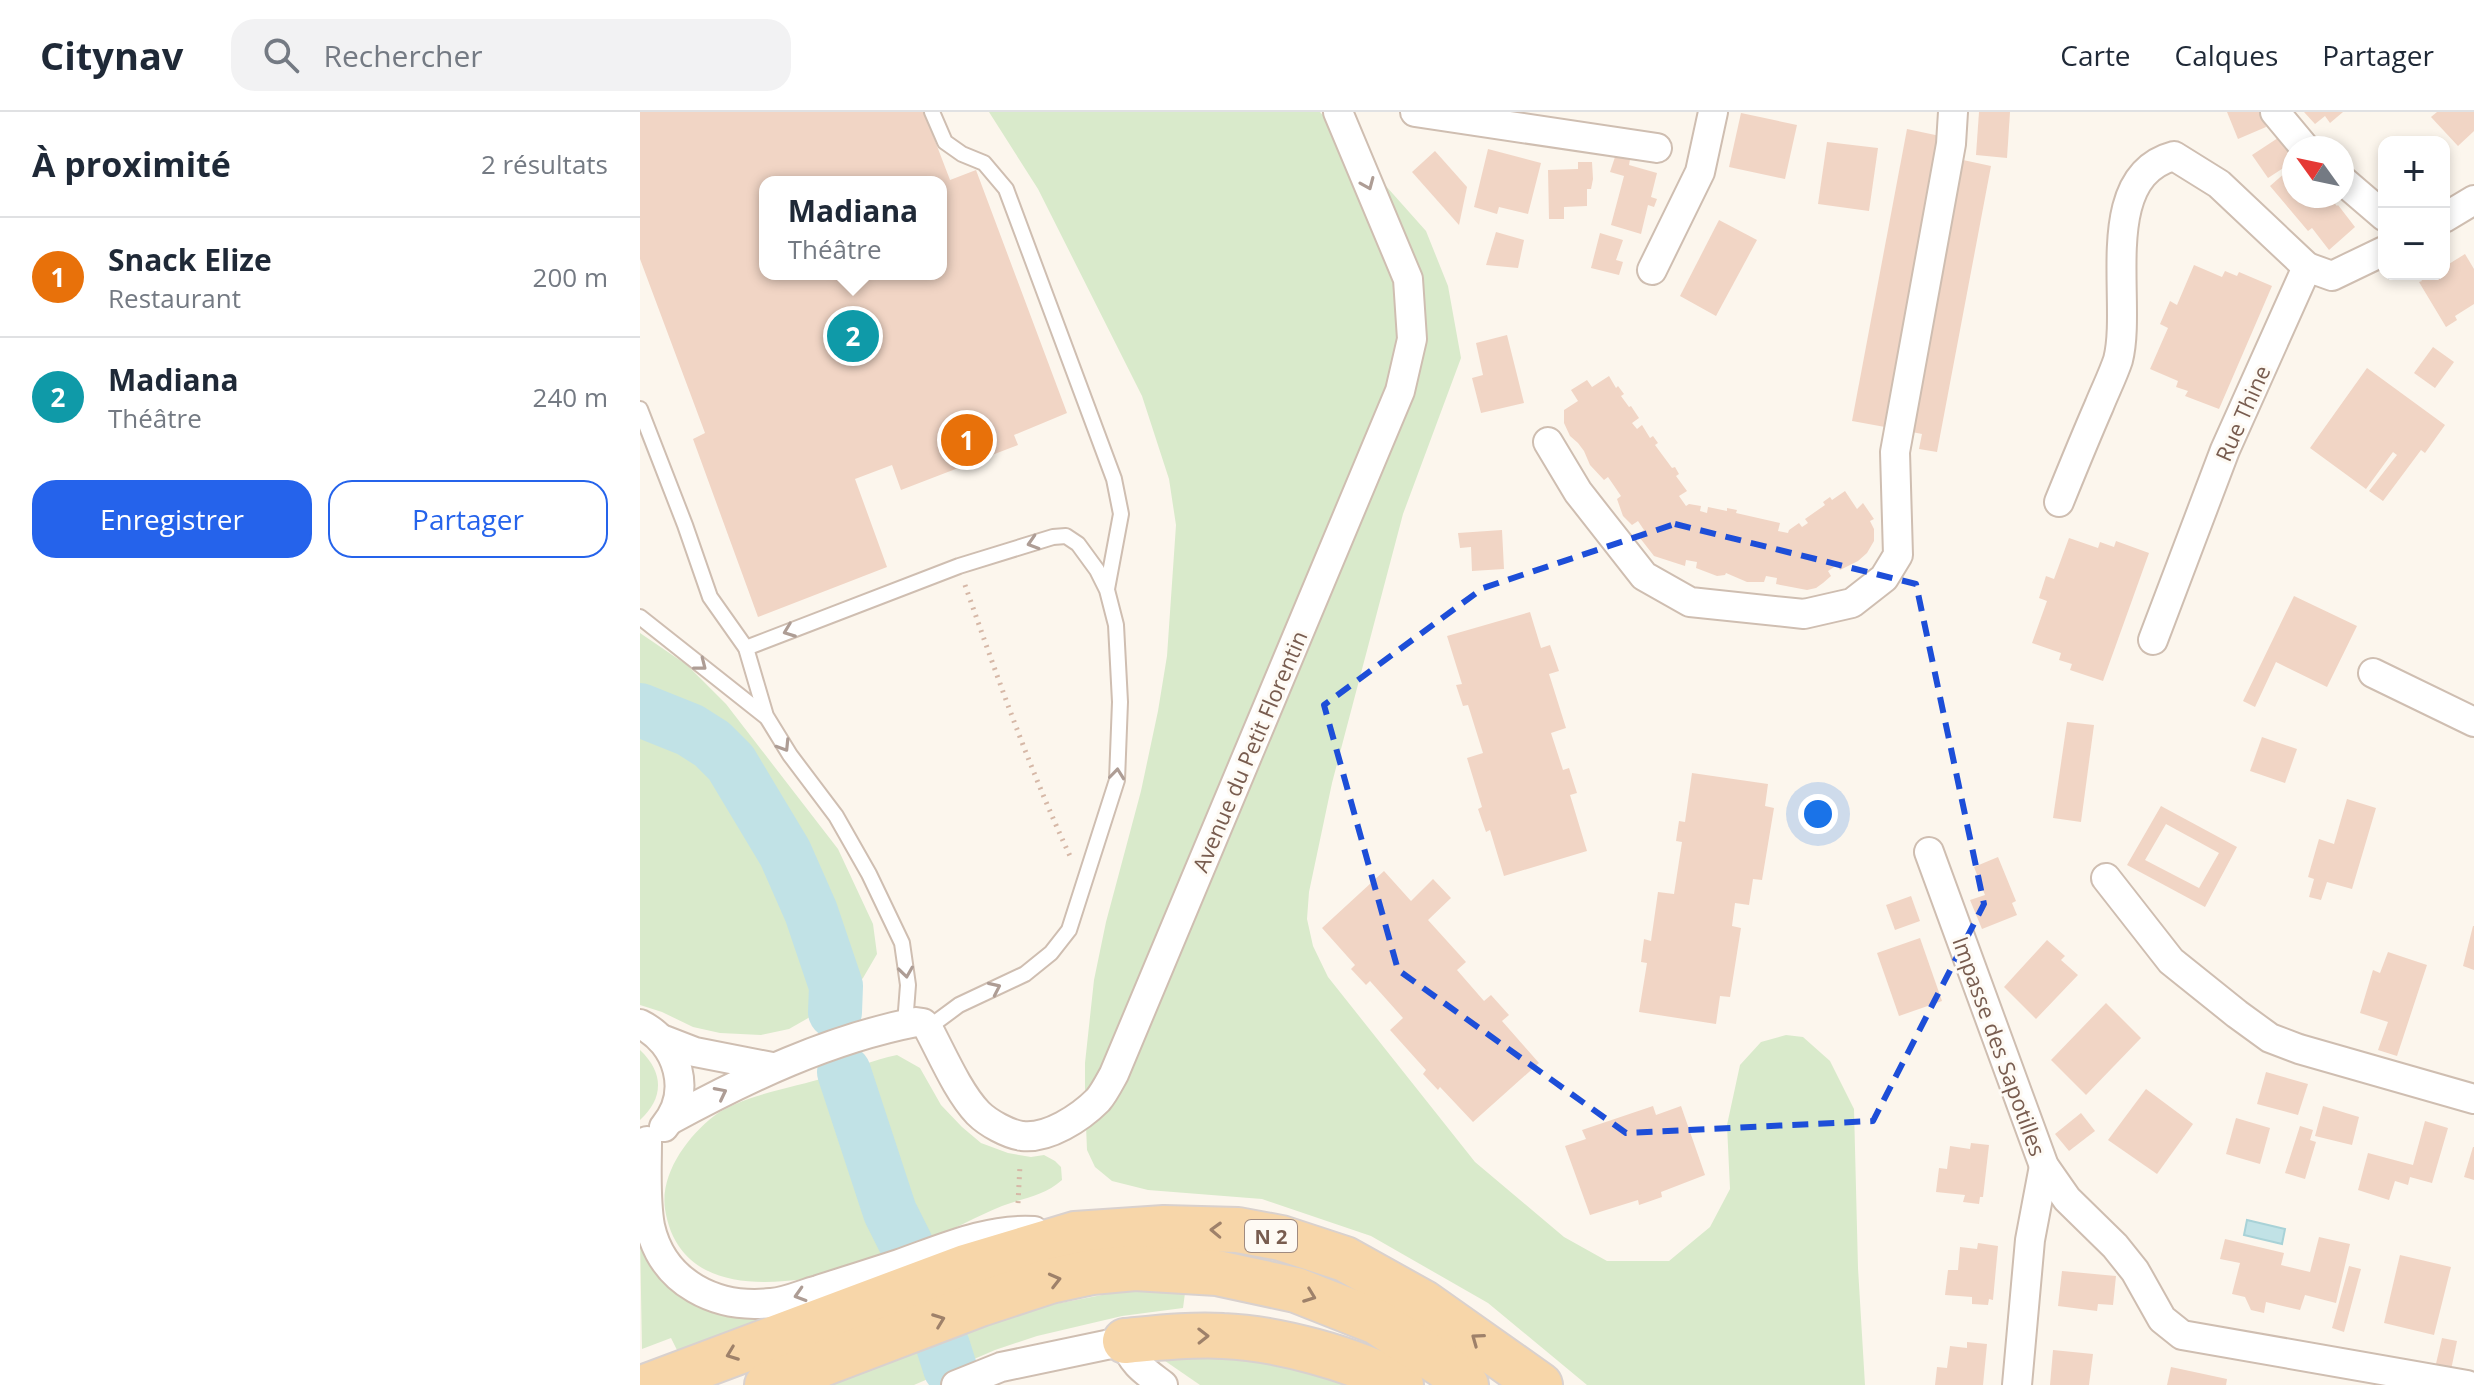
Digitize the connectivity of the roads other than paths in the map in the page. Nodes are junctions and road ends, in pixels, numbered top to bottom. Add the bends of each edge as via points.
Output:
1 (932, 112) edge
2 (1338, 112) edge
3 (1415, 112) edge
4 (1713, 112) edge
5 (1953, 112) edge
6 (2275, 112) edge
7 (2295, 136) edge
8 (1657, 148) dead end
9 (2354, 190) edge
10 (2474, 200) edge
11 (2378, 211) edge
12 (2450, 214) edge
13 (2378, 254) edge
14 (2307, 267) junction
15 (1652, 270) dead end
16 (640, 409) edge
17 (1548, 442) dead end
18 (2059, 502) dead end
19 (1107, 590) junction
20 (640, 617) edge
21 (2153, 640) dead end
22 (746, 648) junction
23 (2373, 673) dead end
24 (766, 716) junction
25 (2474, 722) edge
26 (1929, 852) dead end
27 (2106, 878) dead end
28 (640, 1024) edge
29 (916, 1026) junction
30 (664, 1040) junction
31 (772, 1067) junction
32 (2474, 1099) edge
33 (670, 1120) junction
34 (643, 1142) edge
35 (2044, 1166) junction
36 (1075, 1234) junction
37 (967, 1271) junction
38 (885, 1301) junction
39 (1130, 1364) edge
40 (668, 1378) edge
41 (767, 1385) edge
42 (956, 1385) edge
43 (1163, 1385) edge
44 (1401, 1385) edge
45 (1466, 1385) edge
46 (1540, 1385) edge
47 (2017, 1385) edge
48 (2467, 1385) edge

1 - 19 lane via 945,142 984,163 1006,189 1114,479 1121,514
2 -> 29 street, Avenue du Petit Florentin via 1408,279 1412,339 1400,391 1114,1074 1100,1098 1071,1122 1021,1136 978,1113
3 - 8 street
4 - 15 street via 1700,172
5 - 17 street via 1895,452 1898,555 1884,578 1852,603 1804,614 1690,602 1644,576 1578,492
6 - 7 street
9 - 11 street
10 - 12 street
13 - 14 street via 2332,276
14 - 18 street via 2219,184 2174,156 2148,168 2131,195 2122,228 2118,360
14 - 21 street, Rue Thine via 2225,450
16 - 22 lane via 710,597
19 -> 22 lane via 1078,544 1066,536 1053,537 959,566
29 -> 19 lane via 1025,974 1069,930 1117,780 1116,625
20 -> 24 lane
22 - 24 lane
23 - 25 street
24 -> 29 lane via 836,816 869,874 902,943
26 - 35 street, Impasse des Sapotilles
27 - 32 street via 2171,961 2270,1038
28 - 30 street
29 - 31 street via 863,1036
30 - 31 street via 695,1052
30 - 33 street via 680,1079
33 -> 31 street
33 - 34 street
38 -> 34 street via 736,1302 704,1295 679,1276 656,1244
35 - 47 street via 2030,1240
35 - 48 street, Impasse des Sapotilles via 2067,1199 2135,1271 2162,1319 2182,1335
36 - 37 main road, N 2
36 - 37 street via 1022,1231 986,1236
46 -> 36 main road, N 2 via 1424,1303 1323,1251 1238,1230
37 - 38 main road, N 2
37 -> 45 main road, N 2 via 1050,1281 1135,1268 1217,1273 1296,1290 1377,1322
38 -> 40 main road, N 2
38 - 41 main road, N 2
39 - 42 street via 1001,1367
39 - 43 street
39 -> 44 main road via 1224,1336 1327,1356

